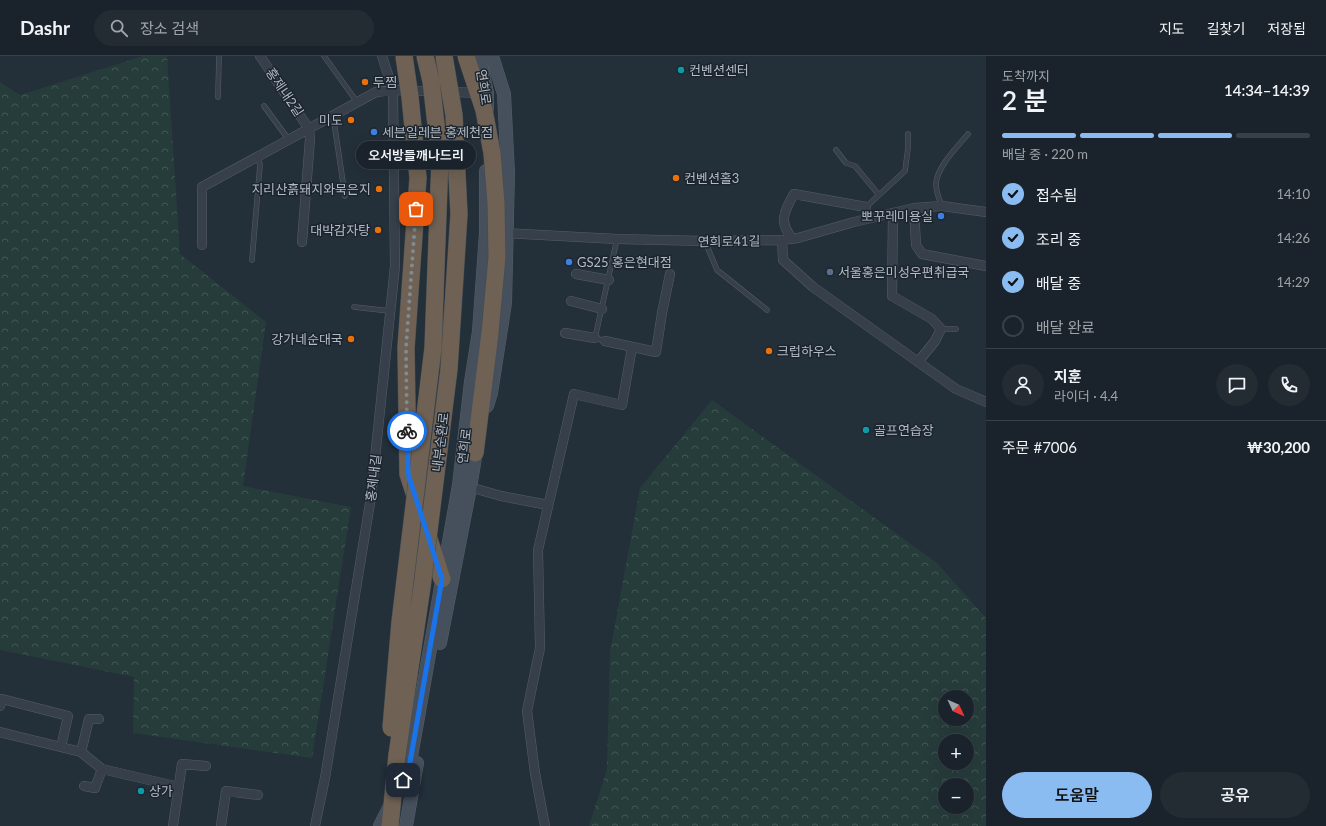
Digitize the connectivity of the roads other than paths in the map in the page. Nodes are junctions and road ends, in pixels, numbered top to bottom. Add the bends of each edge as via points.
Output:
1 (219, 56) edge
2 (260, 56) edge
3 (324, 56) edge
4 (382, 56) edge
5 (404, 56) edge
6 (425, 56) edge
7 (444, 56) edge
8 (466, 56) edge
9 (479, 56) edge
10 (492, 56) edge
11 (393, 90) junction
12 (487, 93) junction
13 (218, 97) dead end
14 (357, 102) junction
15 (264, 106) dead end
16 (333, 115) junction
17 (309, 129) junction
18 (908, 134) dead end
19 (968, 134) dead end
20 (288, 140) junction
21 (836, 150) dead end
22 (258, 157) junction
23 (878, 195) junction
24 (345, 196) dead end
25 (942, 206) junction
26 (866, 208) junction
27 (914, 208) junction
28 (986, 212) edge
29 (892, 213) junction
30 (866, 219) junction
31 (486, 233) junction
32 (506, 233) junction
33 (617, 239) junction
34 (793, 239) junction
35 (782, 240) junction
36 (705, 241) junction
37 (302, 242) dead end
38 (202, 245) dead end
39 (252, 260) dead end
40 (986, 266) edge
41 (576, 274) dead end
42 (670, 274) dead end
43 (608, 280) junction
44 (571, 301) dead end
45 (354, 307) dead end
46 (602, 309) junction
47 (767, 310) dead end
48 (390, 311) junction
49 (941, 329) junction
50 (956, 330) dead end
51 (565, 333) dead end
52 (596, 338) junction
53 (606, 341) joint
54 (632, 347) junction
55 (918, 362) junction
56 (986, 402) edge
57 (475, 452) junction
58 (464, 486) junction
59 (548, 505) junction
60 (442, 579) junction
61 (0, 706) edge
62 (99, 719) dead end
63 (0, 732) edge
64 (61, 747) junction
65 (81, 752) junction
66 (206, 766) dead end
67 (102, 768) junction
68 (84, 786) dead end
69 (179, 787) junction
70 (258, 795) dead end
71 (173, 826) edge
72 (221, 826) edge
73 (315, 826) edge
74 (380, 826) edge
75 (390, 826) edge
76 (406, 826) edge
77 (545, 826) edge

1 - 13 lane
2 - 17 street, 홍제내2길
3 - 14 lane
4 - 11 street, 홍제내길
5 - 60 highway, bridge via 418,178 406,348 408,474
6 - 74 highway, 내부순환로, bridge via 431,81 440,158 433,348 400,622
7 - 75 highway, 내부순환로, bridge via 454,114 459,214 449,369
8 - 57 highway, bridge via 484,110 492,154 496,203 497,257
9 - 12 main road, 연희로
10 - 32 main road, 연희로 via 504,94 508,172
11 - 12 street, bridge
11 - 14 street via 376,92
11 - 48 street, 홍제내길 via 394,266
12 - 31 main road, 연희로
14 - 16 street
15 - 20 lane
16 - 17 street
16 - 24 lane
17 - 20 street
17 - 37 street
18 - 23 lane via 905,171
19 - 25 lane via 942,168 936,184
20 - 22 street
21 - 23 lane via 846,163 855,166
22 - 38 street via 202,187
22 - 39 lane via 260,165
23 - 26 lane
25 - 27 street, 연희로41길
25 - 28 street, 연희로41길
26 - 30 lane
26 - 34 street via 794,194 786,208 784,225
27 - 29 street, 연희로41길
27 - 40 street via 916,245 922,254
29 - 30 street, 연희로41길
29 - 49 street via 892,296 932,318
30 - 34 street, 연희로41길
31 - 32 street, 연희로41길
31 - 58 main road, 연희로 via 480,331 472,382
32 - 33 street, 연희로41길
32 - 57 main road, 연희로 via 505,303 491,393
33 - 36 street, 연희로41길
33 - 43 lane
34 - 35 street, 연희로41길
35 - 36 street, 연희로41길
35 - 55 street via 783,260 814,287
36 - 47 lane via 717,270
41 - 43 street
42 - 54 street via 656,352
43 - 46 lane
44 - 46 street
45 - 48 lane
46 - 52 lane
48 - 73 street, 홍제내길 via 371,497
49 - 50 lane
49 - 55 street
51 - 52 street
52 - 53 lane
53 - 54 street
54 - 59 street via 622,405 574,394
55 - 56 street via 956,388
57 - 58 main road, 연희로
58 - 59 street
58 - 60 main road, 연희로
58 - 76 main road
59 - 77 street via 538,550 540,648 527,711
60 - 74 main road, 연희로 via 409,768
61 - 64 street via 2,699 68,716
62 - 65 street via 89,719
63 - 64 street
64 - 65 street
65 - 67 street
66 - 69 street via 182,764
67 - 68 street via 95,788
67 - 69 street
69 - 71 street
70 - 72 street via 226,791

